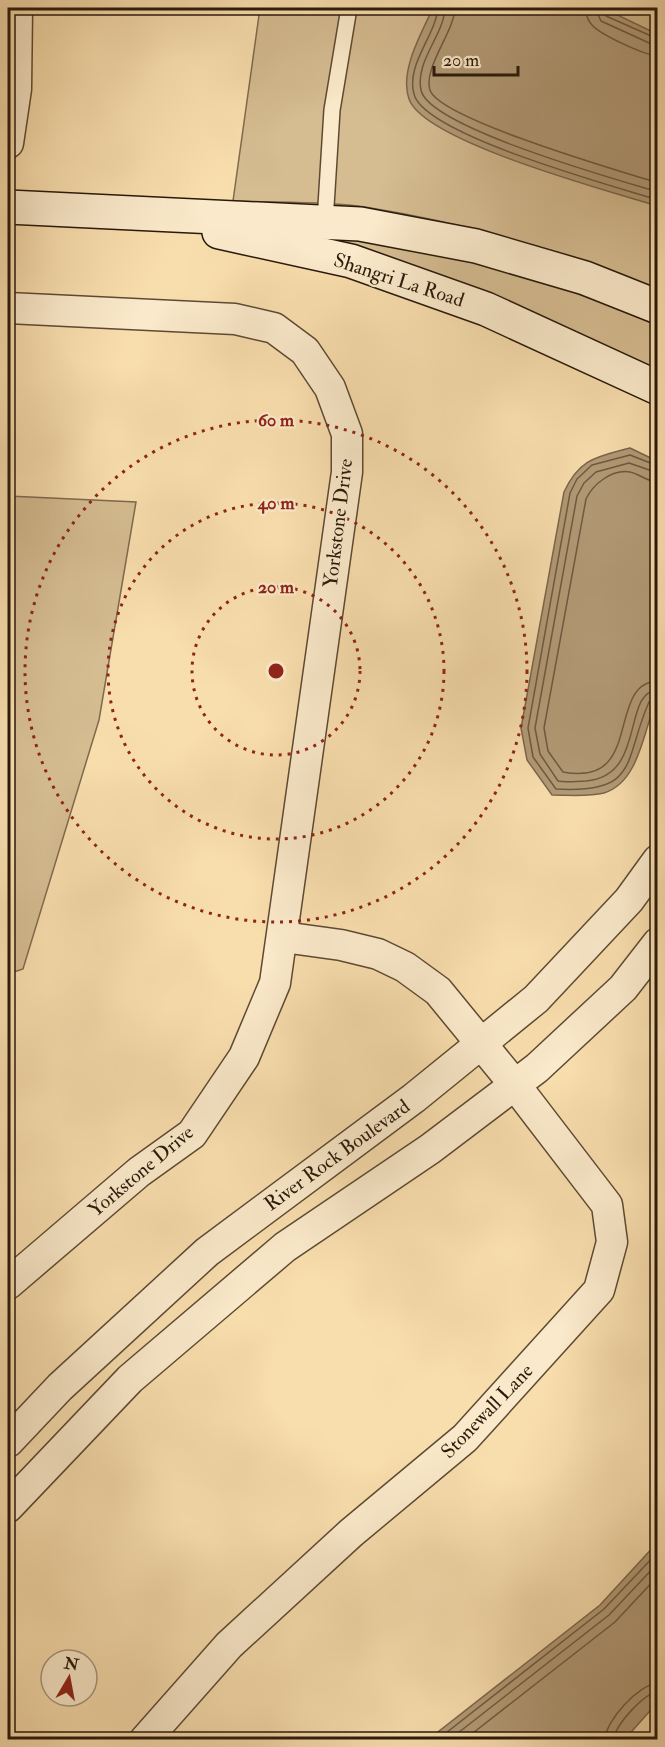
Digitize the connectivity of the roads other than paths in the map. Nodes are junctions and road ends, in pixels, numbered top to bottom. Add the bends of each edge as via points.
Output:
1 (17, 8) edge
2 (350, 8) edge
3 (8, 143) edge
4 (8, 207) edge
5 (127, 212) junction
6 (324, 222) junction
7 (657, 307) edge
8 (8, 308) edge
9 (657, 388) edge
10 (657, 860) edge
11 (283, 937) junction
12 (657, 943) edge
13 (482, 1044) junction
14 (515, 1085) junction
15 (8, 1284) edge
16 (8, 1442) edge
17 (8, 1507) edge
18 (145, 1740) edge

1 - 3 street via 16,89
2 - 6 lane via 332,110
4 - 5 street, Shangri La Road
5 - 6 street, Shangri La Road
5 - 9 street, Shangri La Road via 351,261 486,309
6 - 7 street, Shangri La Road via 360,224 476,246 585,278
8 - 11 street, Yorkstone Drive via 235,319 274,328 305,351 330,388 346,434 346,472
10 - 13 street, River Rock Boulevard via 629,900 536,999
11 - 13 street via 378,954 405,967 438,991
11 - 15 street, Yorkstone Drive via 275,983 244,1057 192,1134 139,1172
12 - 14 street via 622,988
13 - 14 street
13 - 16 street, River Rock Boulevard via 207,1252 60,1387
14 - 17 street via 430,1149 285,1247 130,1379
14 - 18 street, Stonewall Lane via 607,1205 612,1242 599,1290 465,1438 351,1533 229,1645

